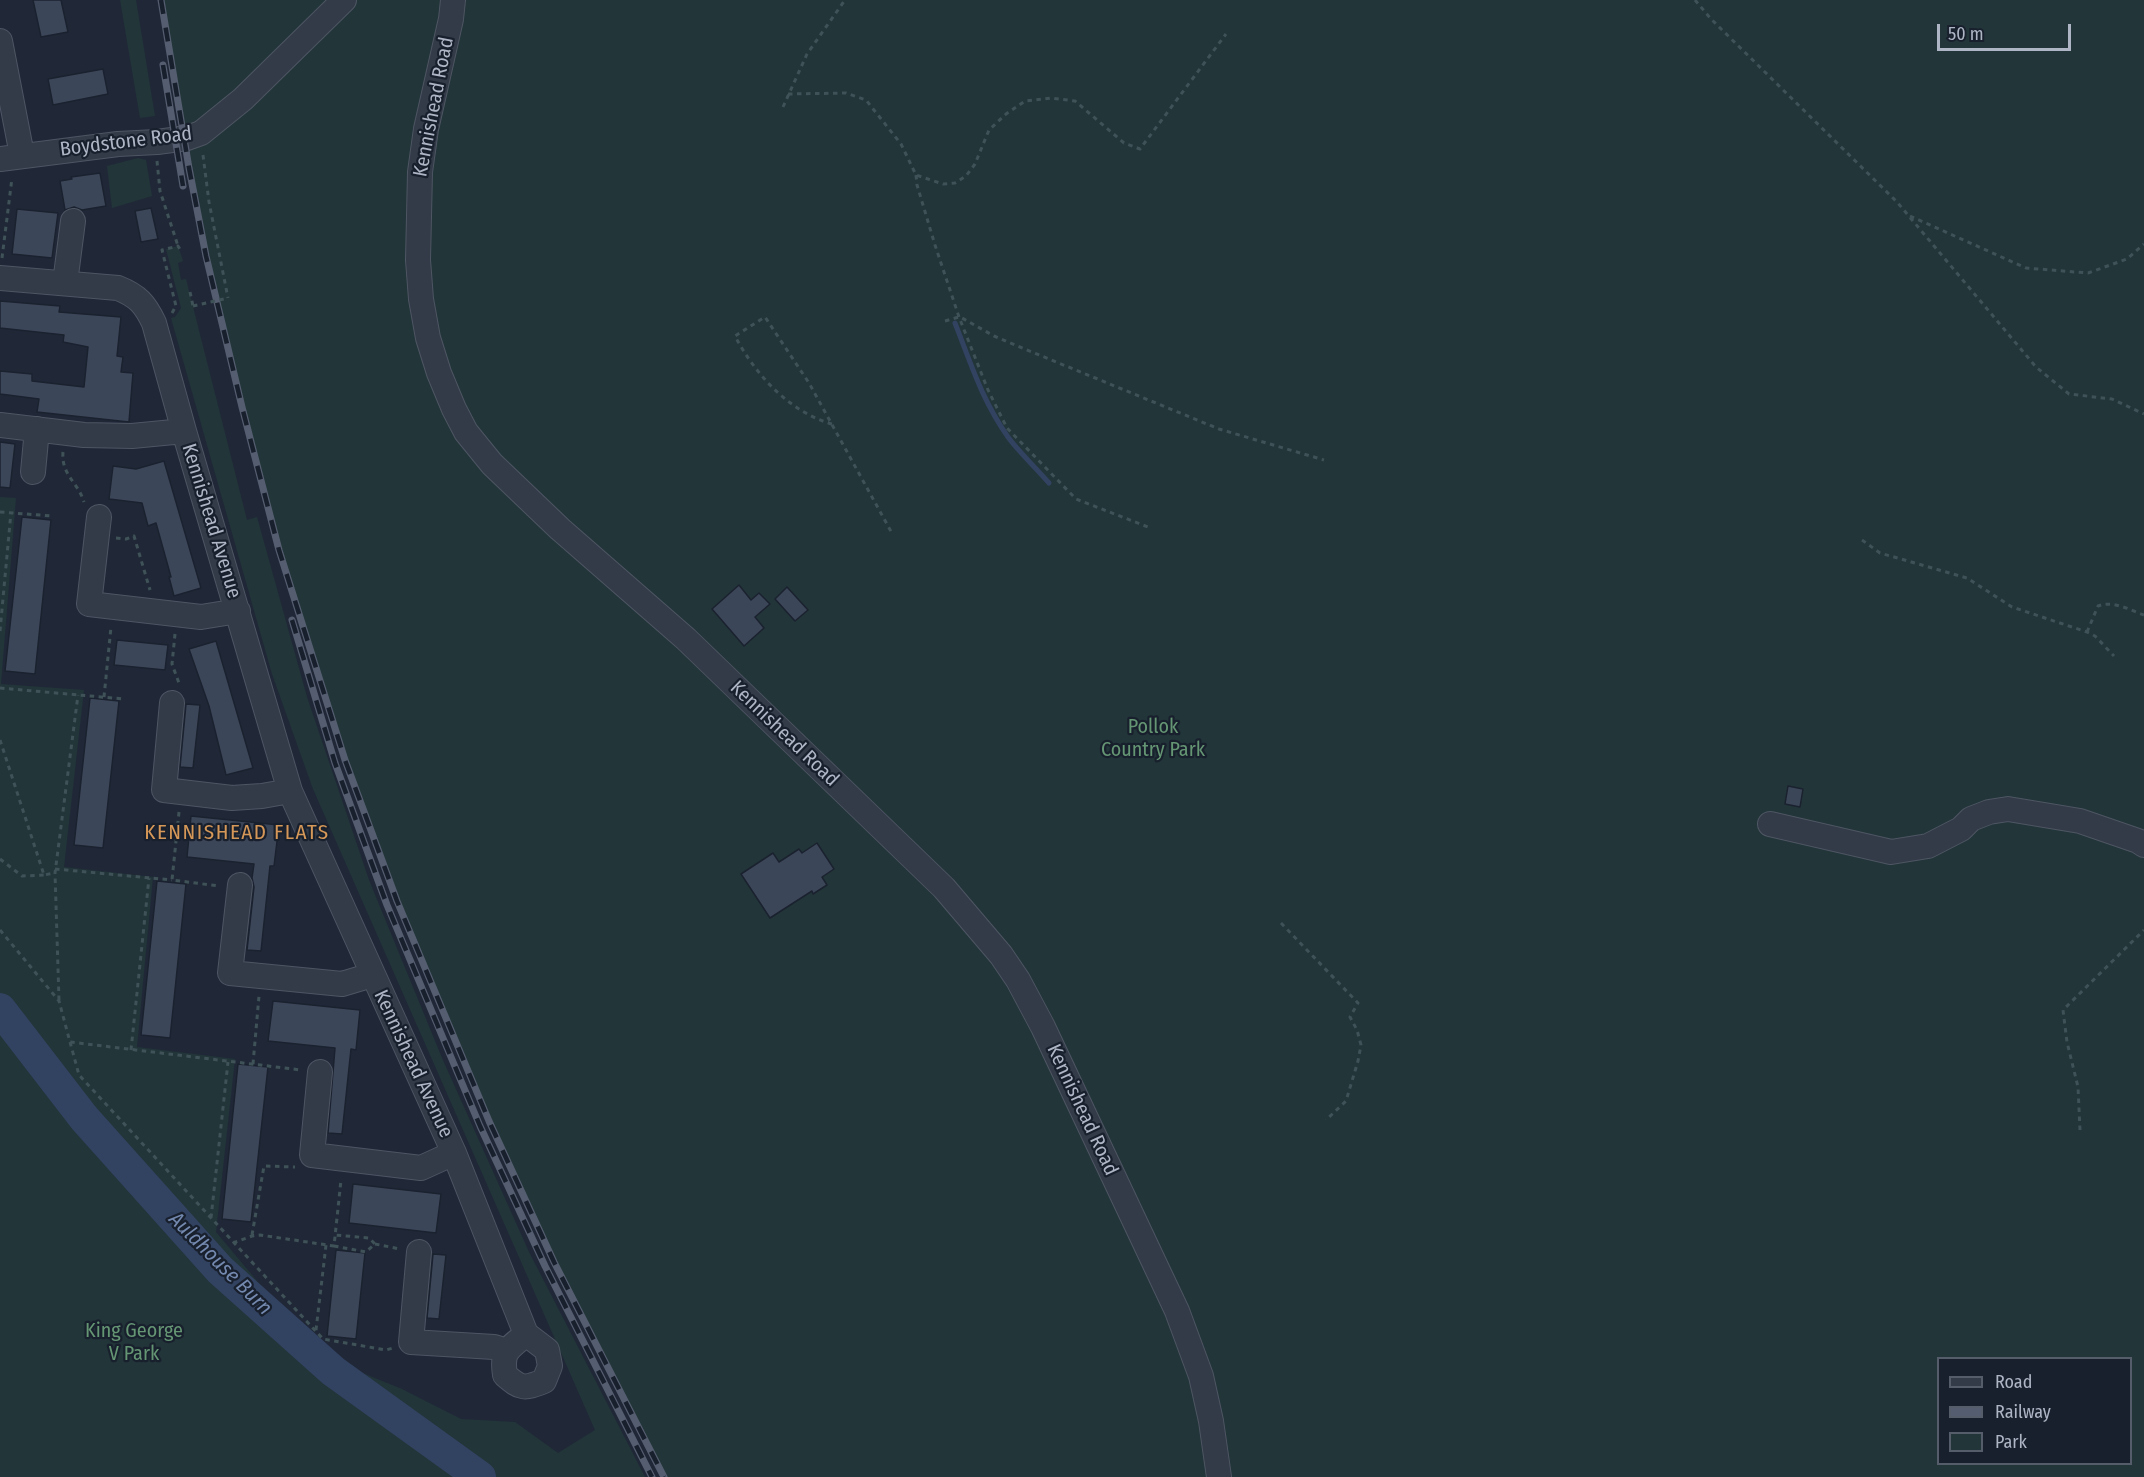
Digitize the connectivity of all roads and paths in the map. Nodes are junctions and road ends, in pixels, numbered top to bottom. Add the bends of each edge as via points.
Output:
1 (344, 0) edge
2 (845, 0) edge
3 (1695, 0) edge
4 (452, 1) edge
5 (1226, 34) dead end
6 (0, 41) edge
7 (789, 94) junction
8 (783, 107) dead end
9 (201, 134) junction
10 (157, 142) junction
11 (12, 157) edge
12 (916, 175) junction
13 (1909, 215) junction
14 (73, 221) dead end
15 (2144, 244) edge
16 (178, 246) junction
17 (181, 251) dead end
18 (1, 271) edge
19 (65, 283) junction
20 (190, 292) dead end
21 (959, 317) junction
22 (945, 321) dead end
23 (154, 323) junction
24 (2144, 414) edge
25 (832, 424) junction
26 (0, 425) edge
27 (37, 429) junction
28 (184, 431) junction
29 (65, 433) junction
30 (1324, 460) dead end
31 (33, 472) dead end
32 (0, 512) edge
33 (11, 512) junction
34 (52, 516) dead end
35 (98, 527) junction
36 (1148, 527) dead end
37 (893, 535) dead end
38 (1862, 540) dead end
39 (113, 607) junction
40 (238, 611) junction
41 (166, 613) junction
42 (2144, 615) edge
43 (0, 631) edge
44 (2087, 632) junction
45 (2114, 656) dead end
46 (0, 688) edge
47 (78, 695) junction
48 (104, 697) junction
49 (124, 699) dead end
50 (172, 703) joint
51 (0, 740) edge
52 (290, 791) junction
53 (181, 792) junction
54 (1770, 824) dead end
55 (2144, 846) edge
56 (0, 859) edge
57 (55, 871) junction
58 (44, 875) junction
59 (149, 878) junction
60 (172, 880) junction
61 (239, 887) joint
62 (1281, 923) dead end
63 (0, 930) edge
64 (2144, 930) edge
65 (372, 975) junction
66 (261, 976) junction
67 (59, 1003) junction
68 (70, 1042) junction
69 (131, 1050) junction
70 (228, 1062) junction
71 (253, 1065) junction
72 (320, 1072) joint
73 (1326, 1120) dead end
74 (2080, 1131) dead end
75 (454, 1153) junction
76 (343, 1159) junction
77 (270, 1165) dead end
78 (211, 1219) junction
79 (335, 1235) junction
80 (252, 1236) junction
81 (233, 1243) junction
82 (326, 1245) junction
83 (334, 1246) junction
84 (419, 1252) dead end
85 (316, 1331) junction
86 (526, 1334) junction
87 (411, 1342) junction
88 (507, 1351) junction
89 (1219, 1477) edge

1 - 9 street, Boydstone Road via 243,99
2 - 7 path via 817,38
3 - 13 path
4 - 89 street, Kennishead Road via 420,172 418,260 428,338 454,409 466,432 492,464 686,639 944,888 1001,955 1043,1027 1177,1311 1201,1376
5 - 12 path via 1140,149 1124,143 1075,101 1024,101 989,130 966,176 943,184
6 - 11 street
7 - 8 path
7 - 12 path via 846,93 866,100 901,144
9 - 10 street, Boydstone Road
9 - 20 path, bridge via 209,202 228,298 193,306
10 - 11 street, Boydstone Road
10 - 16 path via 157,179
11 - 18 path
12 - 21 path via 934,245
13 - 15 path via 2025,268 2088,273 2127,259
13 - 24 path via 2036,367 2069,394 2112,399
14 - 19 street
16 - 17 path
16 - 23 path via 162,250 176,306
18 - 19 street, Kennishead Avenue
19 - 23 street, Kennishead Avenue via 118,288 135,295
21 - 22 path
21 - 30 path via 994,336 1219,429
21 - 36 path via 996,409 1023,446 1076,499
23 - 28 street, Kennishead Avenue
25 - 25 path via 807,414 781,394 756,371 735,336 765,317
25 - 37 path
26 - 27 street, Kennishead Avenue
27 - 29 street, Kennishead Avenue
27 - 31 street
28 - 29 street, Kennishead Avenue via 132,436
28 - 40 street, Kennishead Avenue
29 - 35 path via 62,464
32 - 33 path
33 - 34 path
33 - 43 path
35 - 39 street, Kennishead Avenue via 89,604
35 - 41 path via 126,538 134,536
38 - 44 path via 1880,553 1967,578 2012,607
39 - 41 street, Kennishead Avenue
39 - 48 path
40 - 41 street, Kennishead Avenue via 201,616
40 - 52 street, Kennishead Avenue
41 - 50 path via 172,664 181,690
42 - 44 path via 2103,604 2098,606
44 - 45 path
46 - 47 path
47 - 48 path
47 - 57 path
48 - 49 path
50 - 53 street via 164,790
51 - 58 path
52 - 53 street via 232,798
52 - 65 street, Kennishead Avenue
53 - 60 path
54 - 55 street via 1891,852 1928,846 1961,829 1971,819 2008,809 2080,821
56 - 58 path via 22,876
57 - 58 path
57 - 59 path
57 - 67 path
59 - 60 path
59 - 69 path
60 - 61 path
61 - 66 street, Kennishead Avenue via 230,973
62 - 73 path via 1358,1003 1350,1017 1361,1045 1353,1082 1346,1101
63 - 67 path
64 - 74 path via 2063,1010 2078,1087
65 - 66 street, Kennishead Avenue via 342,984
65 - 75 street, Kennishead Avenue
66 - 71 path
67 - 68 path
68 - 69 path
68 - 78 path via 79,1075
69 - 70 path
70 - 71 path
70 - 78 path
71 - 72 path
72 - 76 street, Kennishead Avenue via 312,1155
75 - 76 street, Kennishead Avenue via 421,1168
75 - 86 street, Kennishead Avenue
76 - 79 path
77 - 80 path via 264,1166
78 - 81 path
79 - 83 path
79 - 83 path via 369,1238 375,1244 366,1252
80 - 81 path
80 - 82 path
81 - 85 path
82 - 83 path
82 - 85 path
84 - 87 street
85 - 87 path via 324,1339 386,1350
86 - 88 street
86 - 88 street, Kennishead Avenue via 547,1350 550,1366 544,1381 530,1387 518,1386 505,1375 503,1360
87 - 88 street

